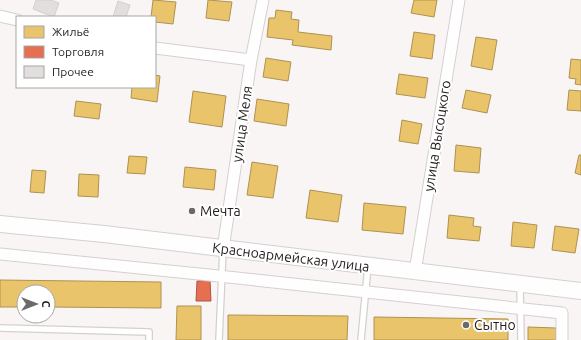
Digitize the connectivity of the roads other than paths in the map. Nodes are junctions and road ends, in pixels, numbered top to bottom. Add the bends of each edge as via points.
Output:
1 (263, 0) edge
2 (459, 0) edge
3 (0, 16) edge
4 (16, 20) edge
5 (156, 48) edge
6 (251, 60) junction
7 (0, 224) edge
8 (223, 249) junction
9 (0, 254) edge
10 (368, 266) junction
11 (415, 272) junction
12 (222, 276) junction
13 (520, 284) junction
14 (581, 291) edge
15 (365, 292) junction
16 (520, 308) junction
17 (0, 328) edge
18 (149, 340) edge
19 (219, 340) edge
20 (361, 340) edge
21 (520, 340) edge
22 (562, 340) edge

1 - 6 street, улица Меля
2 - 11 street, улица Высоцкого
3 - 4 street
5 - 6 street
6 - 8 street, улица Меля
7 - 8 street, Красноармейская улица
8 - 10 street, Красноармейская улица
8 - 12 lane
9 - 12 street
10 - 11 street, Красноармейская улица
10 - 15 lane
11 - 13 street, Красноармейская улица
12 - 15 street
12 - 19 lane
13 - 14 street, Красноармейская улица
13 - 16 lane
15 - 16 street
15 - 20 lane
16 - 21 lane
16 - 22 street via 562,313
17 - 18 lane via 149,332

